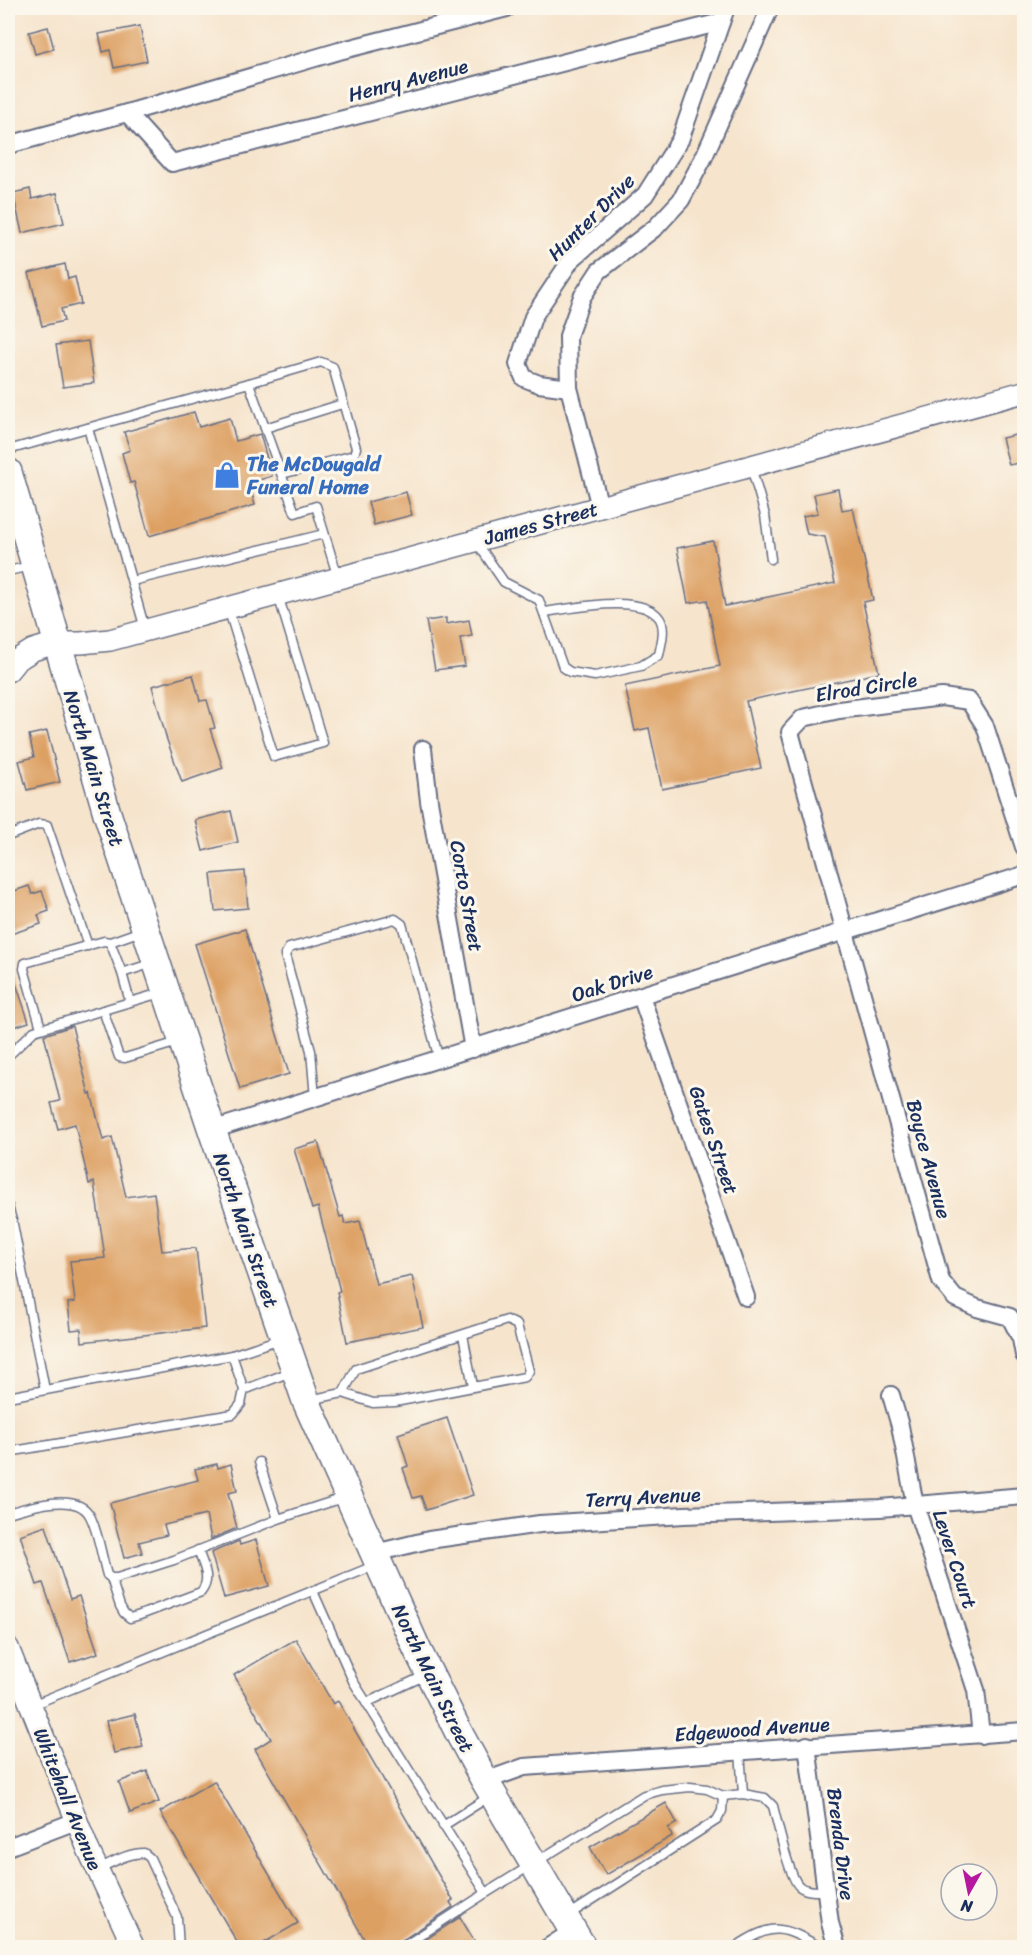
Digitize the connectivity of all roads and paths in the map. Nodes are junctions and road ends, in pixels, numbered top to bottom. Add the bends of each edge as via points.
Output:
1 (507, 8) edge
2 (770, 8) edge
3 (724, 15) edge
4 (127, 113) junction
5 (8, 145) edge
6 (249, 383) junction
7 (569, 388) junction
8 (1024, 392) edge
9 (342, 404) junction
10 (88, 428) junction
11 (265, 428) junction
12 (8, 450) edge
13 (751, 467) junction
14 (282, 474) junction
15 (9, 481) edge
16 (600, 507) junction
17 (324, 534) junction
18 (475, 540) junction
19 (771, 559) dead end
20 (34, 566) junction
21 (8, 572) edge
22 (338, 578) junction
23 (132, 581) junction
24 (278, 595) junction
25 (228, 608) junction
26 (544, 612) junction
27 (146, 630) junction
28 (56, 643) junction
29 (8, 671) edge
30 (423, 749) dead end
31 (8, 836) edge
32 (1024, 847) edge
33 (1024, 875) edge
34 (145, 930) junction
35 (844, 931) junction
36 (110, 942) junction
37 (88, 946) junction
38 (156, 962) junction
39 (122, 973) junction
40 (166, 991) junction
41 (641, 996) junction
42 (130, 1002) junction
43 (103, 1010) junction
44 (41, 1028) junction
45 (182, 1041) junction
46 (473, 1049) junction
47 (8, 1056) edge
48 (439, 1059) junction
49 (315, 1098) junction
50 (212, 1130) junction
51 (8, 1206) edge
52 (11, 1232) edge
53 (746, 1297) dead end
54 (463, 1335) junction
55 (283, 1337) junction
56 (232, 1355) junction
57 (1024, 1355) edge
58 (294, 1370) junction
59 (473, 1386) junction
60 (45, 1390) junction
61 (244, 1390) junction
62 (343, 1393) junction
63 (891, 1395) dead end
64 (8, 1397) edge
65 (306, 1401) junction
66 (8, 1452) edge
67 (259, 1462) dead end
68 (349, 1496) junction
69 (1024, 1496) edge
70 (915, 1505) junction
71 (8, 1513) edge
72 (278, 1519) junction
73 (198, 1550) junction
74 (377, 1559) junction
75 (111, 1578) junction
76 (313, 1591) junction
77 (8, 1648) edge
78 (429, 1673) junction
79 (15, 1686) edge
80 (366, 1703) junction
81 (30, 1706) junction
82 (1024, 1731) edge
83 (981, 1735) junction
84 (807, 1745) junction
85 (740, 1751) junction
86 (489, 1788) junction
87 (743, 1794) junction
88 (723, 1796) junction
89 (76, 1821) junction
90 (443, 1826) junction
91 (8, 1847) edge
92 (534, 1865) junction
93 (96, 1870) junction
94 (826, 1891) junction
95 (486, 1893) junction
96 (574, 1932) edge
97 (134, 1947) edge
98 (179, 1947) edge
99 (401, 1947) edge
100 (547, 1947) edge
101 (734, 1947) edge
102 (821, 1947) edge
103 (837, 1947) edge

1 - 4 street via 339,51
2 - 7 street via 681,200 656,227 599,271 582,297 568,336
3 - 4 street, Henry Avenue via 172,163
3 - 7 street, Hunter Drive via 680,140 645,195 571,261 533,317 518,364 524,378
4 - 5 street
6 - 9 lane via 321,362 333,367
6 - 10 lane
6 - 11 lane
7 - 16 street
8 - 13 street, James Street
9 - 11 lane
9 - 14 lane via 356,448 354,455
10 - 12 lane
10 - 23 lane
11 - 14 lane
13 - 16 street, James Street
13 - 19 lane via 765,515
14 - 17 lane via 296,513 316,506
15 - 20 main road, North Main Street
16 - 18 street, James Street
17 - 22 lane
17 - 23 lane
18 - 22 street, James Street
18 - 26 lane via 504,582 540,600
20 - 21 lane
20 - 28 main road, North Main Street
22 - 24 street, James Street
23 - 27 lane
24 - 25 street, James Street
24 - 25 lane via 323,743 274,757
25 - 27 street, James Street
26 - 26 lane via 563,667 570,672 595,676 641,666 659,655 661,619 651,610 606,604
27 - 28 street, James Street via 110,640
28 - 29 street, James Street via 33,650
28 - 34 main road, North Main Street
30 - 46 street, Corto Street
31 - 37 lane via 39,824 47,825
32 - 35 street, Elrod Circle via 985,726 969,701 942,697 803,718 790,732
33 - 35 street, Oak Drive
34 - 36 lane
34 - 38 main road, North Main Street
35 - 41 street, Oak Drive
35 - 57 street, Boyce Avenue via 941,1281 955,1298 1010,1317
36 - 37 lane
36 - 39 lane
37 - 44 lane via 25,963
38 - 39 lane
38 - 40 main road, North Main Street
39 - 42 lane
40 - 42 lane
40 - 45 main road, North Main Street
41 - 46 street, Oak Drive
41 - 53 street, Gates Street
42 - 43 lane
43 - 44 lane
43 - 45 lane via 119,1057
44 - 47 lane
45 - 50 main road, North Main Street
46 - 48 street, Oak Drive
48 - 49 street, Oak Drive
48 - 49 lane via 402,924 395,919 289,948 285,956 311,1051
49 - 50 street, Oak Drive
50 - 55 main road, North Main Street
51 - 52 lane
52 - 60 lane
54 - 59 lane
54 - 59 lane via 507,1320 517,1324 530,1371 525,1377
54 - 62 lane via 356,1369
55 - 56 lane
55 - 58 main road, North Main Street
56 - 60 lane
56 - 61 lane
58 - 61 lane
58 - 65 main road, North Main Street
59 - 62 lane via 395,1402 373,1403
60 - 64 lane
61 - 66 lane via 241,1404 233,1414
62 - 65 lane
63 - 70 street, Lever Court
65 - 68 main road, North Main Street
67 - 72 lane
68 - 72 lane
68 - 74 main road, North Main Street
69 - 70 street
70 - 74 street, Terry Avenue via 540,1524 429,1540
70 - 83 street, Lever Court via 976,1690
71 - 75 lane via 57,1502 79,1505 90,1516
72 - 73 lane
73 - 75 lane via 123,1578
73 - 75 lane via 207,1579 201,1592 140,1615 130,1617 124,1613
74 - 76 lane
74 - 78 main road, North Main Street
76 - 80 lane
76 - 81 lane
77 - 79 street, Whitehall Avenue
78 - 80 lane
78 - 86 main road, North Main Street
79 - 81 street, Whitehall Avenue
80 - 90 lane
81 - 89 street, Whitehall Avenue
82 - 83 street, Edgewood Avenue
83 - 84 street, Edgewood Avenue
84 - 85 street, Edgewood Avenue
84 - 94 street, Brenda Drive
85 - 86 street, Edgewood Avenue via 524,1767
85 - 87 lane
86 - 90 lane
86 - 92 main road, North Main Street
87 - 88 lane
87 - 94 lane via 765,1798 773,1806 798,1885 810,1891
88 - 92 lane via 690,1787 644,1795
88 - 96 lane via 717,1820
89 - 91 street
89 - 93 street, Whitehall Avenue
90 - 95 lane
92 - 95 lane
92 - 96 main road, North Main Street
93 - 97 street, Whitehall Avenue
93 - 98 lane via 138,1853 150,1858 177,1917
94 - 103 street, Brenda Drive
95 - 99 lane
96 - 100 street
101 - 102 lane via 756,1933 772,1929 788,1931

